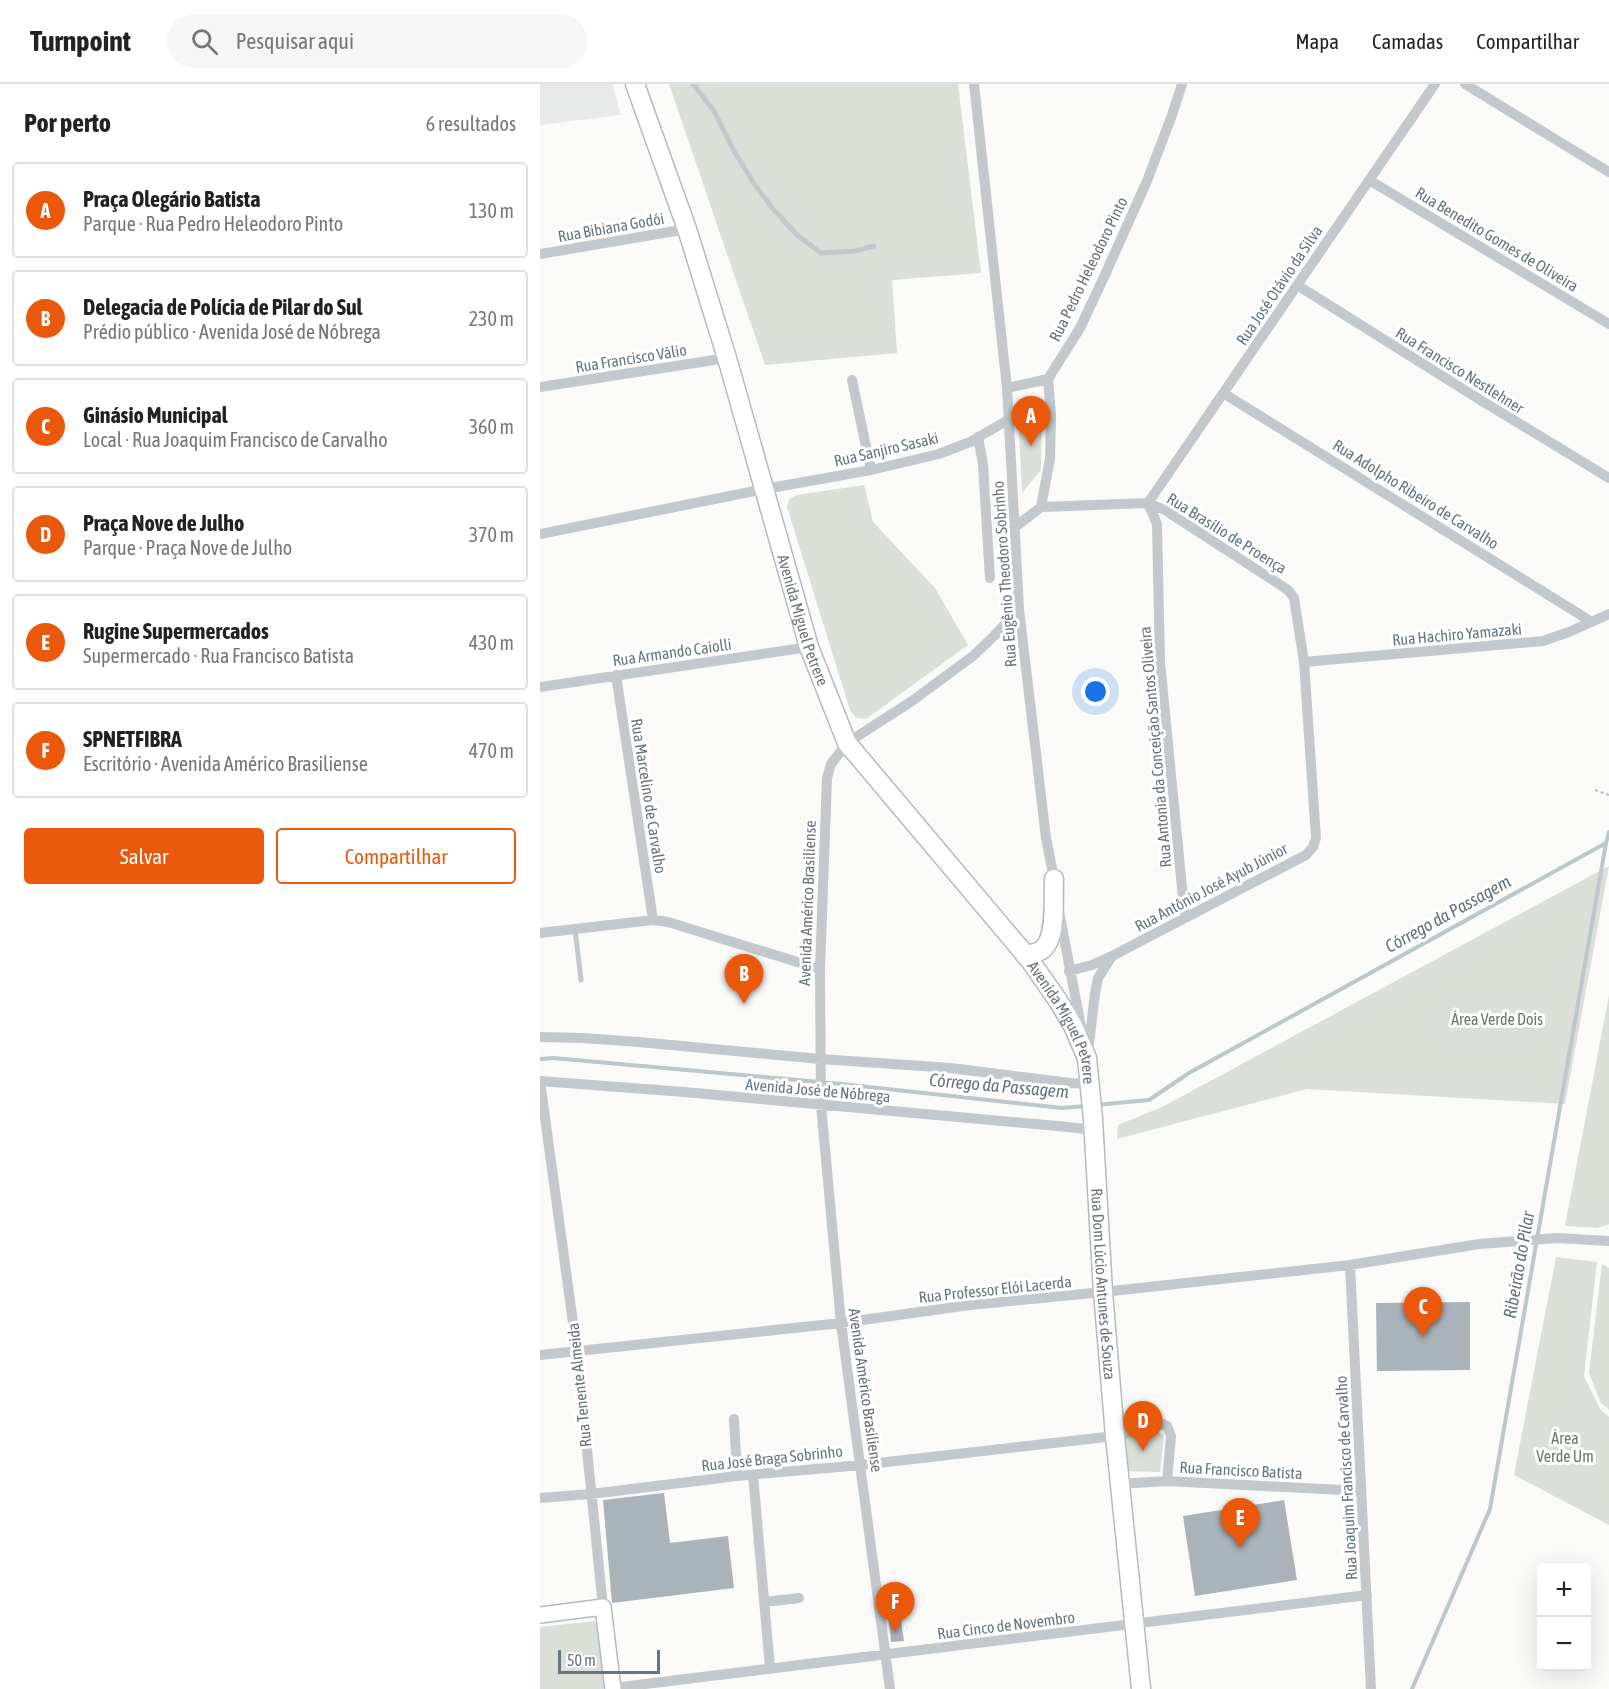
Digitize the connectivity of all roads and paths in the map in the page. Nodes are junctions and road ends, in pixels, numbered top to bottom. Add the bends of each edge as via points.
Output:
1 (635, 84) edge
2 (693, 84) edge
3 (974, 84) edge
4 (1182, 84) edge
5 (1435, 84) edge
6 (1465, 84) edge
7 (1609, 172) edge
8 (1369, 180) junction
9 (687, 229) junction
10 (874, 246) dead end
11 (540, 254) edge
12 (1297, 285) junction
13 (1609, 324) edge
14 (727, 358) junction
15 (1048, 379) junction
16 (852, 380) dead end
17 (540, 387) edge
18 (1007, 388) junction
19 (1223, 393) junction
20 (1008, 420) junction
21 (978, 437) junction
22 (872, 470) junction
23 (1609, 478) edge
24 (765, 489) junction
25 (1148, 503) junction
26 (1041, 507) junction
27 (1014, 528) junction
28 (540, 534) edge
29 (990, 578) dead end
30 (1019, 609) junction
31 (1609, 614) edge
32 (1592, 622) junction
33 (809, 647) junction
34 (1304, 662) junction
35 (616, 675) junction
36 (540, 687) edge
37 (847, 743) junction
38 (1595, 790) dead end
39 (1609, 795) edge
40 (1316, 838) joint
41 (1054, 879) junction
42 (1185, 918) junction
43 (653, 920) junction
44 (575, 929) junction
45 (540, 933) edge
46 (1025, 955) junction
47 (1112, 956) junction
48 (820, 969) junction
49 (1070, 971) junction
50 (581, 980) dead end
51 (540, 1037) edge
52 (1087, 1058) junction
53 (820, 1065) junction
54 (540, 1081) edge
55 (1090, 1088) junction
56 (821, 1099) junction
57 (1093, 1125) junction
58 (1609, 1241) edge
59 (1350, 1265) junction
60 (1103, 1292) junction
61 (841, 1323) junction
62 (577, 1352) junction
63 (540, 1355) edge
64 (734, 1419) dead end
65 (1115, 1436) junction
66 (861, 1465) junction
67 (753, 1474) junction
68 (737, 1476) junction
69 (1167, 1481) junction
70 (1119, 1484) junction
71 (1361, 1491) junction
72 (591, 1494) junction
73 (540, 1498) edge
74 (1367, 1595) junction
75 (799, 1598) dead end
76 (765, 1602) junction
77 (603, 1607) junction
78 (540, 1615) edge
79 (1134, 1625) junction
80 (886, 1656) junction
81 (770, 1668) junction
82 (613, 1689) edge
83 (891, 1689) edge
84 (1141, 1689) edge
85 (1371, 1689) edge

1 - 9 main road, Avenida Miguel Petrere
2 - 10 lane via 714,111 753,182 797,235 821,253
3 - 18 street, Rua Eugênio Theodoro Sobrinho
4 - 15 street, Rua Pedro Heleodoro Pinto via 1147,181 1104,277 1080,328
5 - 8 street, Rua José Otávio da Silva
6 - 7 street
8 - 12 street, Rua José Otávio da Silva
8 - 13 street, Rua Benedito Gomes de Oliveira
9 - 11 street, Rua Bibiana Godói
9 - 14 main road, Avenida Miguel Petrere
12 - 19 street, Rua José Otávio da Silva
12 - 23 street, Rua Francisco Nestlehner
14 - 17 street, Rua Francisco Válio
14 - 24 main road, Avenida Miguel Petrere
15 - 18 street
15 - 26 street via 1050,459
16 - 22 street
18 - 20 street, Rua Eugênio Theodoro Sobrinho
19 - 25 street, Rua José Otávio da Silva
19 - 32 street, Rua Adolpho Ribeiro de Carvalho
20 - 21 street, Rua Sanjiro Sasaki
20 - 27 street, Rua Eugênio Theodoro Sobrinho
21 - 22 street, Rua Sanjiro Sasaki via 939,454
21 - 29 street
22 - 24 street, Rua Sanjiro Sasaki
24 - 28 street, Rua Sanjiro Sasaki
24 - 33 main road, Avenida Miguel Petrere
25 - 26 street, Rua Brasílio de Proença
25 - 34 street, Rua Brasílio de Proença via 1165,510 1288,590 1294,598
25 - 42 street, Rua Antonia da Conceição Santos Oliveira via 1157,524 1160,662
26 - 27 street
27 - 30 street, Rua Eugênio Theodoro Sobrinho
30 - 37 street via 973,656
30 - 41 street, Rua Eugênio Theodoro Sobrinho
31 - 32 street, Rua Hachiro Yamazaki
32 - 34 street, Rua Hachiro Yamazaki via 1543,641
33 - 35 street, Rua Armando Caiolli
33 - 37 main road, Avenida Miguel Petrere
34 - 40 street, Rua Brasílio de Proença
35 - 36 street, Rua Armando Caiolli
35 - 43 street, Rua Marcelino de Carvalho
37 - 46 main road, Avenida Miguel Petrere
37 - 48 street, Avenida Américo Brasiliense via 831,764 827,778
38 - 39 path
40 - 42 street, Rua Antônio José Ayub Júnior via 1306,855
41 - 46 main road via 1048,943 1036,953
41 - 49 street, Rua Eugênio Theodoro Sobrinho
42 - 47 street, Rua Antônio José Ayub Júnior
43 - 44 street
43 - 48 street
44 - 45 street
44 - 50 lane
46 - 52 main road, Avenida Miguel Petrere via 1059,1002
47 - 49 street, Rua Antônio José Ayub Júnior
47 - 52 street via 1098,978
48 - 53 street, Avenida Américo Brasiliense
49 - 52 street, Rua Eugênio Theodoro Sobrinho
51 - 53 street, Avenida José de Nóbrega via 639,1042
52 - 55 main road, Avenida Miguel Petrere
53 - 55 street, Avenida José de Nóbrega via 951,1068
53 - 56 street, Avenida Américo Brasiliense
54 - 56 street, Avenida José de Nóbrega
54 - 62 street, Rua Tenente Almeida
55 - 57 main road, Avenida Miguel Petrere
56 - 57 street, Avenida José de Nóbrega via 1068,1126
56 - 61 street, Avenida Américo Brasiliense
57 - 60 main road, Rua Dom Lúcio Antunes de Souza
58 - 59 street, Rua Professor Elói Lacerda via 1557,1238 1479,1244
59 - 60 street, Rua Professor Elói Lacerda
59 - 71 street, Rua Joaquim Francisco de Carvalho
60 - 61 street, Rua Professor Elói Lacerda
60 - 65 main road, Rua Dom Lúcio Antunes de Souza
61 - 62 street, Rua Professor Elói Lacerda
61 - 66 street, Avenida Américo Brasiliense
62 - 63 street, Rua Professor Elói Lacerda
62 - 72 street, Rua Tenente Almeida
64 - 68 street
65 - 66 street, Rua José Braga Sobrinho
65 - 69 street, Rua José Braga Sobrinho via 1167,1426 1171,1436
65 - 70 main road, Rua Dom Lúcio Antunes de Souza
66 - 67 street, Rua José Braga Sobrinho
66 - 80 street, Avenida Américo Brasiliense
67 - 68 street, Rua José Braga Sobrinho
67 - 76 street
68 - 72 street, Rua José Braga Sobrinho
69 - 70 street, Rua Francisco Batista
69 - 71 street, Rua Francisco Batista
70 - 79 main road, Rua Dom Lúcio Antunes de Souza
71 - 74 street, Rua Joaquim Francisco de Carvalho
72 - 73 street, Rua José Braga Sobrinho
72 - 77 street, Rua Tenente Almeida
74 - 79 street, Rua Cinco de Novembro
74 - 85 street, Rua Joaquim Francisco de Carvalho
75 - 76 street
76 - 81 street
77 - 78 main road
77 - 82 main road, Rua Tenente Almeida
79 - 80 street, Rua Cinco de Novembro
79 - 84 main road, Rua Dom Lúcio Antunes de Souza
80 - 81 street, Rua Cinco de Novembro
80 - 83 street, Avenida Américo Brasiliense
81 - 82 street, Rua Cinco de Novembro

